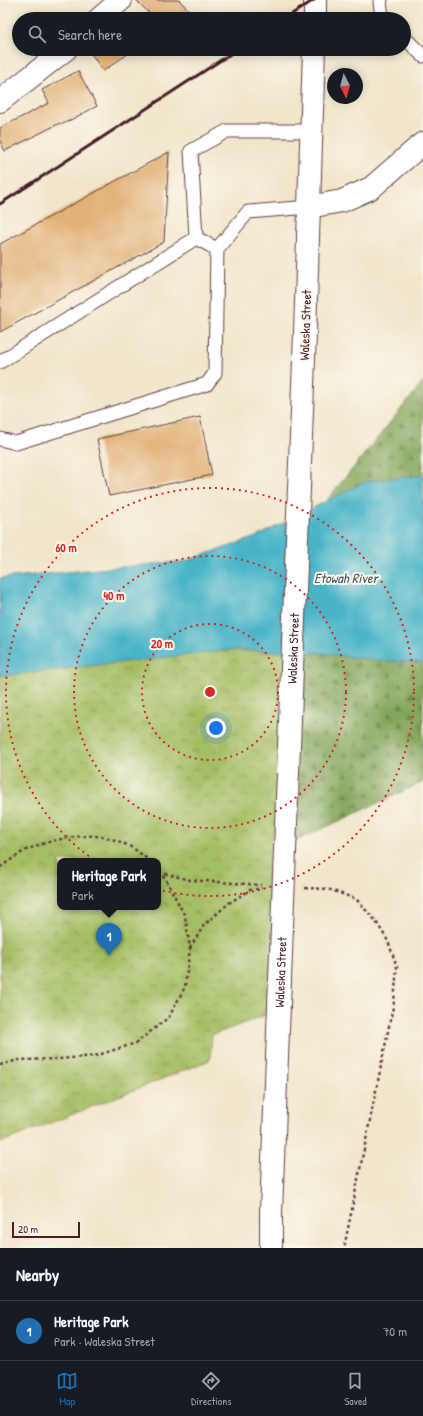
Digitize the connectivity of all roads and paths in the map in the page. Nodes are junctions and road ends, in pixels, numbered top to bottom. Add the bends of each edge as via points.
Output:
1 (121, 0) edge
2 (315, 0) edge
3 (381, 0) edge
4 (107, 12) edge
5 (315, 12) edge
6 (381, 12) edge
7 (411, 44) edge
8 (57, 56) edge
9 (314, 56) edge
10 (423, 56) edge
11 (0, 101) edge
12 (311, 131) junction
13 (423, 143) edge
14 (309, 207) junction
15 (196, 238) junction
16 (217, 249) junction
17 (0, 362) edge
18 (0, 439) edge
19 (146, 858) edge
20 (0, 867) edge
21 (161, 872) edge
22 (161, 874) edge
23 (304, 888) dead end
24 (190, 948) junction
25 (0, 1065) edge
26 (271, 1248) edge
27 (344, 1248) edge

1 - 4 main road
2 - 5 main road
3 - 6 lane
7 - 10 lane
8 - 11 main road
9 - 12 main road, Waleska Street
12 - 14 main road, Waleska Street
12 - 15 lane via 227,131 191,151
13 - 14 main road via 371,188 342,201
14 - 16 lane via 248,212
14 - 26 main road, Waleska Street, bridge
15 - 16 lane
15 - 17 lane
16 - 18 lane via 216,373 206,384 16,443
19 - 20 path via 124,843 103,836 78,836 31,848
21 - 24 path via 190,880 265,886 250,890 229,903 204,925
22 - 24 path via 185,916
23 - 27 path via 328,889 356,898 375,920 388,941 397,967 394,1002
24 - 25 path via 185,987 179,999 169,1016 136,1044 95,1056 18,1060

